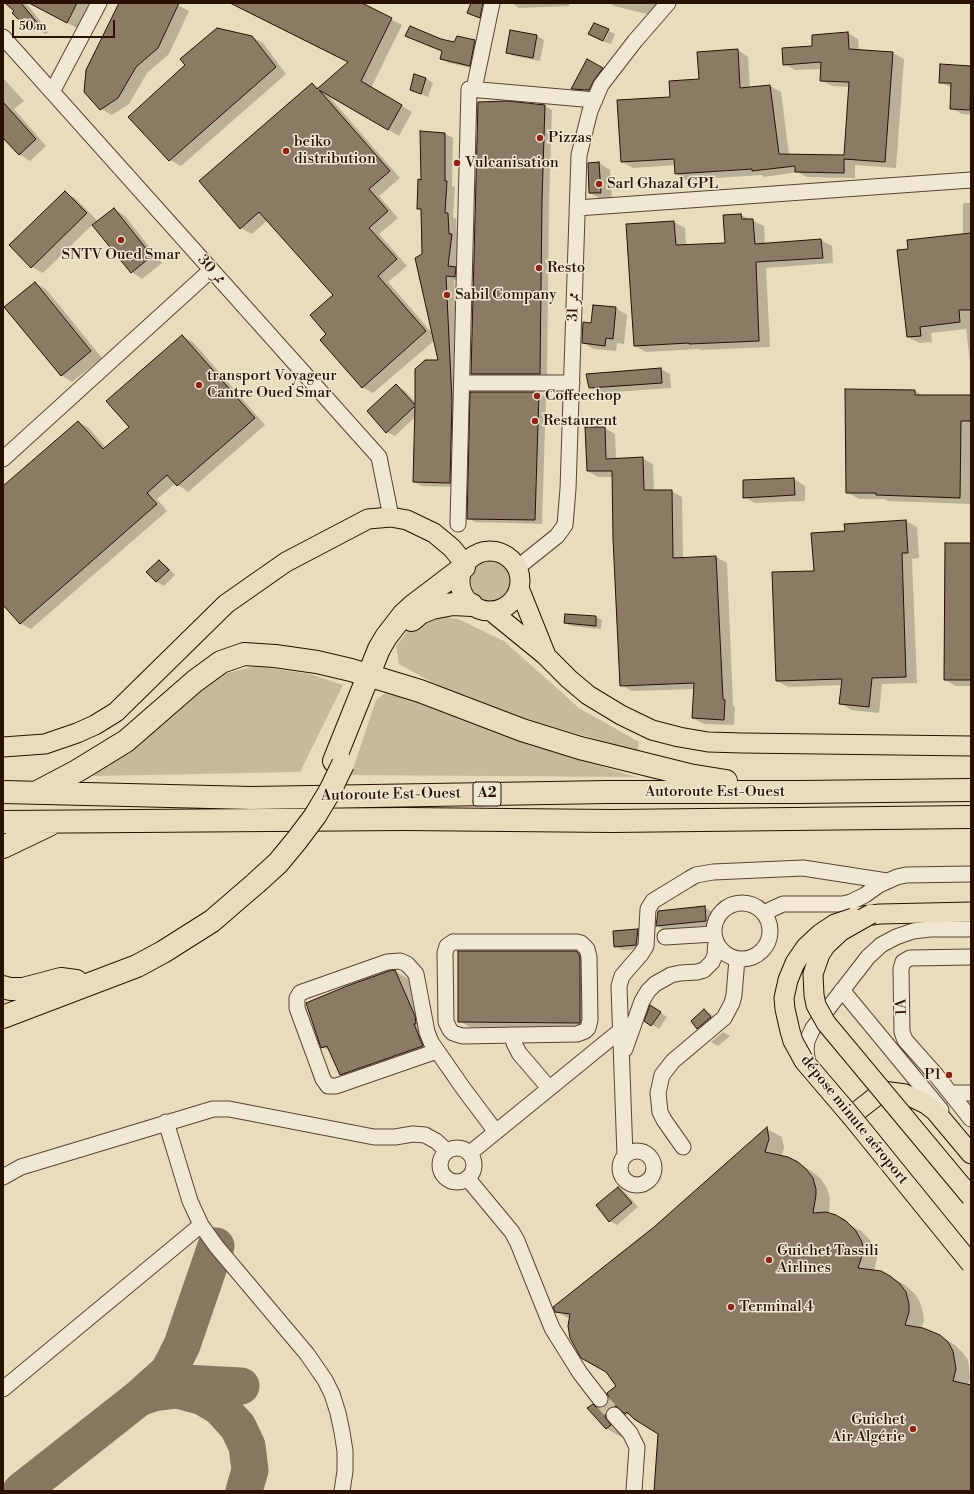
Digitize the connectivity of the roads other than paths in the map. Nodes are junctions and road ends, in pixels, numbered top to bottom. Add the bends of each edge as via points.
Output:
1 (99, 3) edge
2 (492, 3) edge
3 (668, 3) edge
4 (3, 37) edge
5 (474, 89) junction
6 (52, 92) junction
7 (595, 100) junction
8 (971, 180) edge
9 (577, 208) junction
10 (211, 270) junction
11 (462, 383) junction
12 (572, 383) junction
13 (3, 459) edge
14 (391, 517) junction
15 (458, 524) dead end
16 (464, 565) junction
17 (517, 568) junction
18 (519, 588) junction
19 (481, 608) junction
20 (545, 654) junction
21 (372, 676) junction
22 (971, 746) edge
23 (8, 747) edge
24 (971, 790) edge
25 (3, 792) edge
26 (799, 792) junction
27 (35, 794) junction
28 (971, 817) edge
29 (3, 822) edge
30 (54, 822) junction
31 (3, 847) edge
32 (971, 874) edge
33 (253, 880) junction
34 (887, 881) junction
35 (971, 912) edge
36 (765, 914) junction
37 (862, 916) junction
38 (971, 929) edge
39 (715, 937) junction
40 (665, 938) dead end
41 (971, 957) edge
42 (738, 959) junction
43 (76, 981) junction
44 (3, 987) edge
45 (842, 990) junction
46 (3, 1004) edge
47 (3, 1017) edge
48 (621, 1030) junction
49 (512, 1035) junction
50 (437, 1051) junction
51 (622, 1055) junction
52 (549, 1088) junction
53 (883, 1091) junction
54 (951, 1093) junction
55 (971, 1093) edge
56 (850, 1116) junction
57 (971, 1119) edge
58 (166, 1122) junction
59 (496, 1132) junction
60 (683, 1147) dead end
61 (971, 1147) edge
62 (446, 1152) junction
63 (470, 1153) junction
64 (971, 1154) edge
65 (625, 1156) dead end
66 (3, 1177) edge
67 (468, 1179) junction
68 (971, 1197) edge
69 (201, 1225) junction
70 (971, 1264) edge
71 (3, 1389) edge
72 (600, 1399) tunnel mouth
73 (614, 1415) tunnel mouth
74 (342, 1491) edge
75 (634, 1491) edge

1 - 6 street
2 - 5 street
3 - 7 street, ممر 31 via 601,85
4 - 6 street, ممر 30
5 - 7 street
5 - 11 street via 469,89
6 - 10 street, ممر 30
7 - 9 street, ممر 31 via 579,154
8 - 9 street
9 - 12 street, ممر 31
10 - 13 street
10 - 14 street, ممر 30 via 379,457
11 - 12 street
11 - 15 street
12 - 17 street, ممر 31 via 565,525 558,536
14 - 16 main road via 407,520 434,533 452,548
14 - 23 main road via 368,520 340,533 286,562 226,604 116,712 95,725 45,744
16 - 17 main road via 472,557 488,551 505,555
16 - 19 main road via 460,583 462,591 466,599
16 - 21 highway via 403,615 379,649
17 - 18 main road
18 - 19 main road via 516,597 501,609
18 - 20 main road
19 - 20 main road
19 - 21 highway via 443,605 420,613 392,641
20 - 22 main road via 588,695 652,730 679,737 708,742
21 - 26 highway via 580,748 689,775
21 - 27 highway via 317,662 275,656 244,654 221,662 195,681 126,741
21 - 33 highway, bridge via 330,791 306,828 278,863
24 - 26 highway, Autoroute Est-Ouest / A2
25 - 27 highway, Autoroute Est-Ouest / A2
26 - 27 highway, Autoroute Est-Ouest / A2 via 608,792 252,798
28 - 30 highway, Autoroute Est-Ouest / A2 via 612,821 405,819
29 - 30 highway, Autoroute Est-Ouest / A2
30 - 31 highway
32 - 34 street via 916,874
33 - 43 highway via 171,939 137,957
33 - 47 highway via 212,921 163,952 125,971
34 - 36 street via 865,895 843,904 783,904
34 - 48 street via 803,868 696,875 656,898 650,905 647,913 646,946 620,981
35 - 37 main road
36 - 39 street via 753,905 732,904 720,913 714,926
36 - 42 street via 770,928 768,942 758,954
37 - 53 main road, bridge via 826,945 816,963 813,989 816,1005 826,1023
37 - 56 main road, dépose minute aéroport, bridge via 835,924 806,947 792,971 784,998 787,1020 798,1051
38 - 45 street via 930,929 896,937 868,957
39 - 40 street
39 - 42 street via 724,953
39 - 51 street via 715,955 704,970 671,975 648,991
41 - 54 street, 1A via 906,959 900,969 903,1036
42 - 60 street via 734,995 728,1011 718,1024 673,1061 661,1079 658,1093 660,1112
43 - 44 highway via 61,979 23,989
43 - 46 highway
45 - 61 street
45 - 70 street via 809,1034 806,1056 810,1070
48 - 51 street
48 - 52 street
49 - 49 street via 462,1036 450,1030 446,1022 447,946 453,942 577,942 584,946 589,952 588,1028 577,1034
49 - 52 street via 519,1053
50 - 50 street via 427,1032 416,974 407,964 400,961 387,962 305,991 297,998 297,1008 323,1079 328,1086 336,1086
50 - 59 street
51 - 65 street
52 - 59 street
53 - 56 main road
53 - 64 main road via 905,1094 926,1104 943,1119
53 - 68 main road, bridge
54 - 55 street
54 - 57 street
56 - 70 main road, dépose minute aéroport, bridge
58 - 62 street via 214,1108 229,1109 374,1137 425,1135 436,1141
58 - 66 street via 21,1167
58 - 69 street via 190,1201
59 - 63 street
62 - 63 street via 458,1148
62 - 67 street via 440,1162 442,1174 451,1181 463,1182
63 - 67 street via 475,1164
67 - 72 street via 517,1241 552,1328 580,1373
69 - 71 street
69 - 74 street via 298,1341 325,1380 338,1413 342,1432 345,1458
73 - 75 street via 630,1433 637,1447

